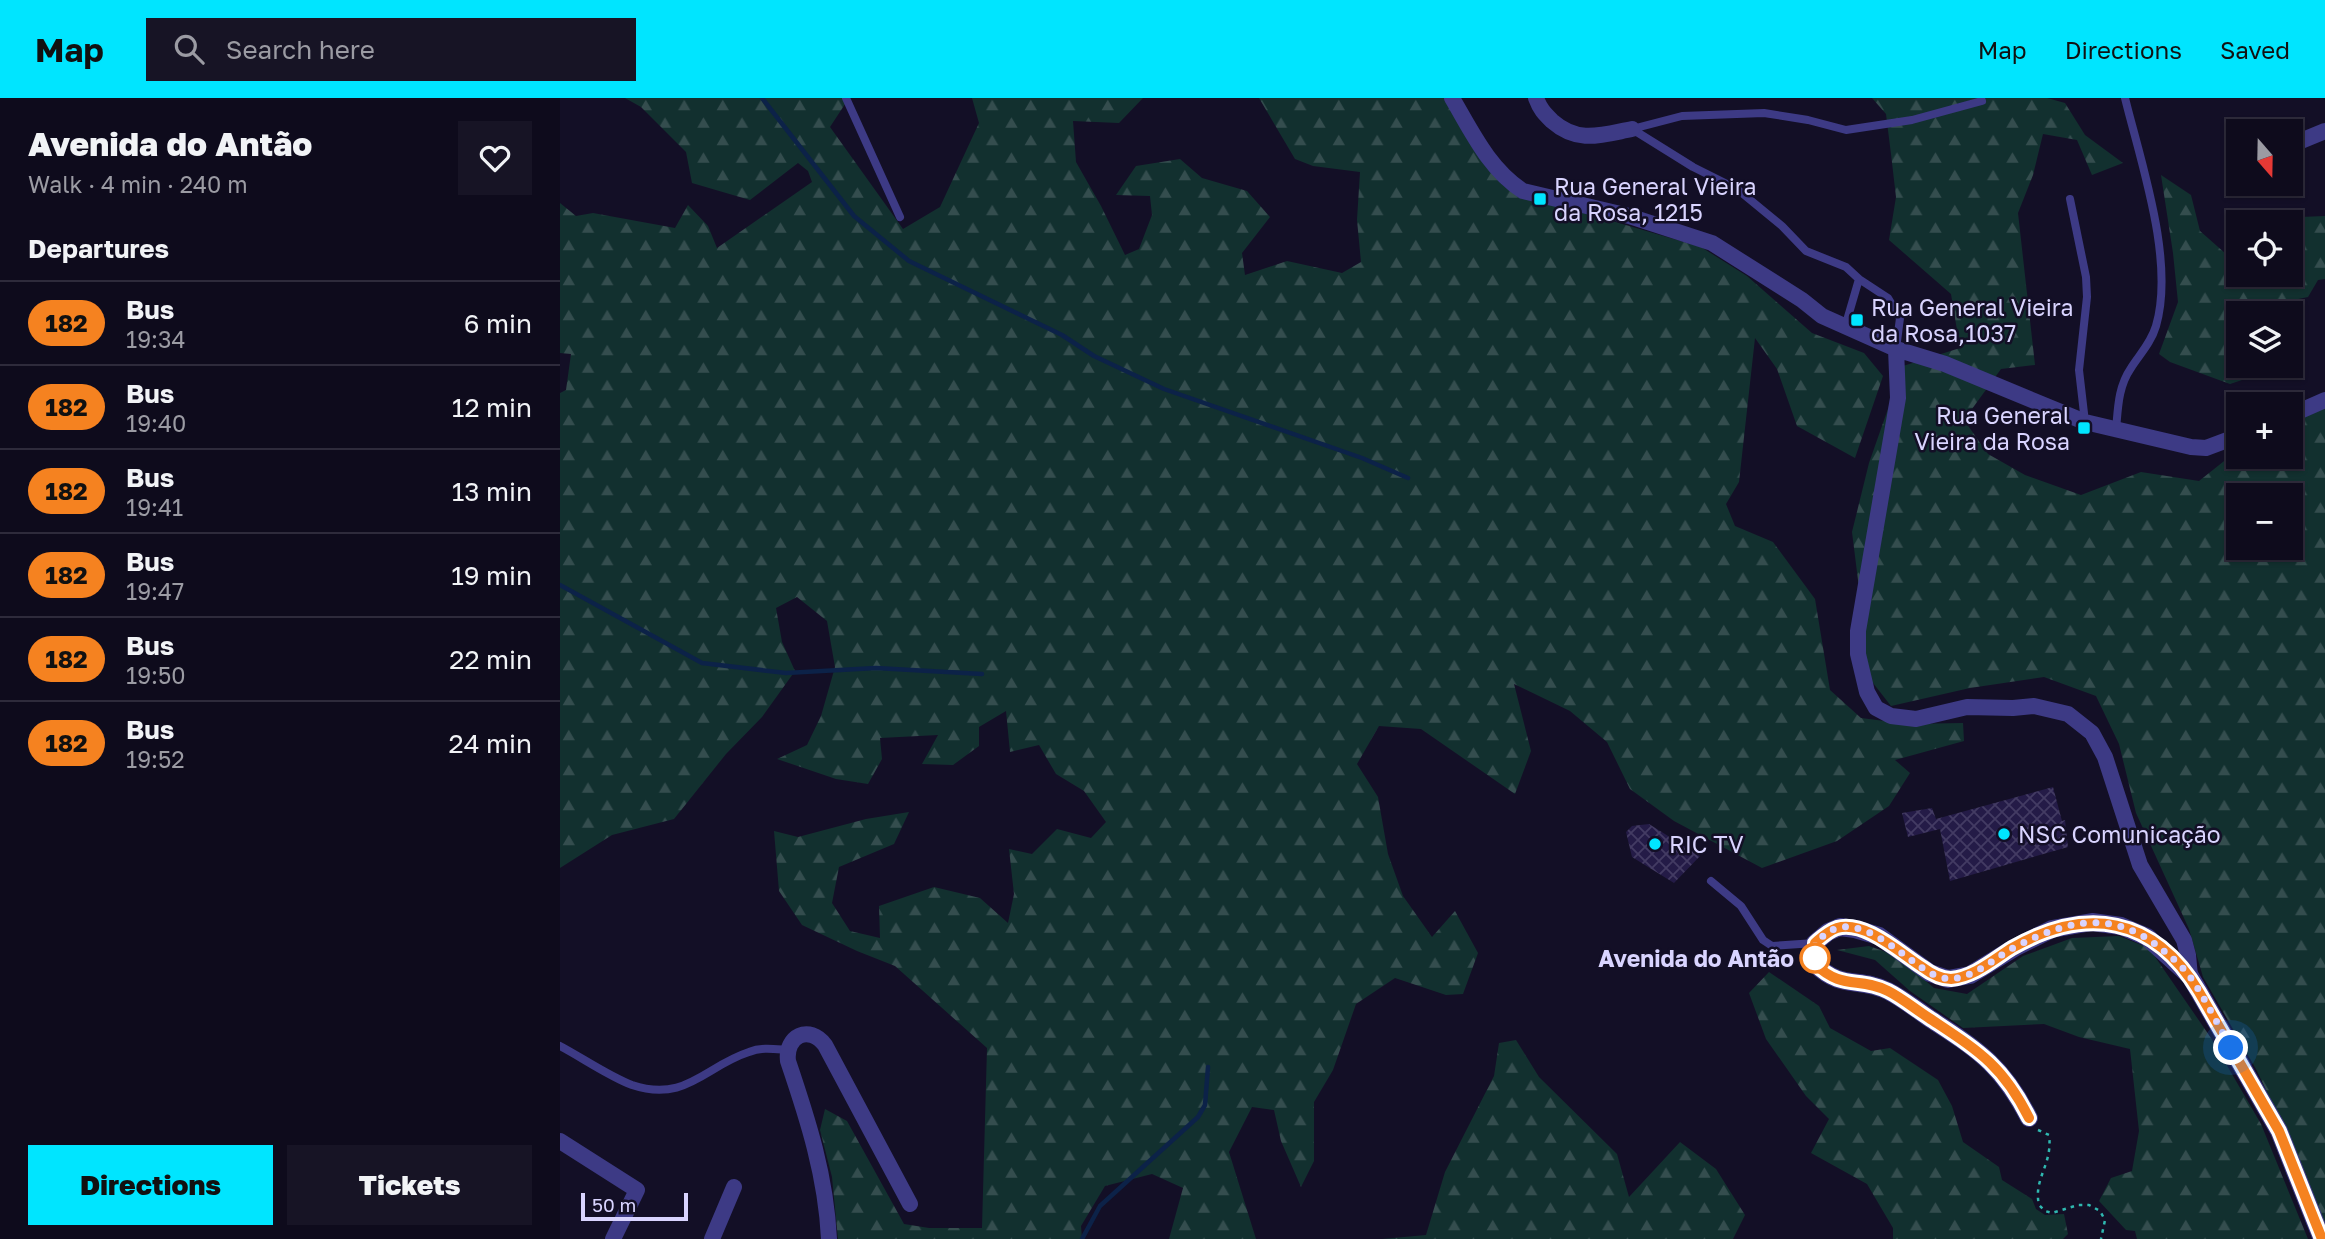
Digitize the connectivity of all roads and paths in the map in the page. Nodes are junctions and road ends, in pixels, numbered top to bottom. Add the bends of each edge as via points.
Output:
1 (846, 98) edge
2 (1452, 98) edge
3 (1536, 98) edge
4 (2125, 98) edge
5 (1982, 101) dead end
6 (1632, 129) junction
7 (2325, 131) edge
8 (2303, 140) edge
9 (2070, 200) dead end
10 (900, 217) dead end
11 (1859, 279) junction
12 (1845, 327) junction
13 (1896, 349) junction
14 (2325, 400) edge
15 (2303, 410) edge
16 (2084, 422) junction
17 (2116, 430) junction
18 (2226, 440) edge
19 (1712, 881) dead end
20 (1815, 943) junction
21 (2190, 976) junction
22 (560, 1046) edge
23 (787, 1050) junction
24 (2029, 1118) joint
25 (560, 1141) edge
26 (734, 1187) dead end
27 (910, 1204) dead end
28 (613, 1239) edge
29 (712, 1239) edge
30 (829, 1239) edge
31 (2101, 1239) edge
32 (2322, 1239) edge

1 - 10 lane
2 - 12 street via 1481,149 1523,191 1629,216 1712,243
3 - 6 street via 1540,110 1564,131 1589,137
4 - 17 lane via 2158,237 2160,303 2148,346 2122,384
5 - 6 lane via 1912,120 1846,130 1764,113 1682,116
6 - 11 lane via 1737,189 1806,251 1846,267
7 - 8 street
9 - 16 lane via 2086,277 2079,370
11 - 12 lane
11 - 13 lane via 1888,298 1900,318
12 - 13 street
13 - 16 street via 1945,364
13 - 21 street via 1898,398 1858,631 1867,692 1876,708 1891,716 1916,719 1967,707 2034,706 2068,713 2092,733 2105,757 2140,865 2184,940
14 - 15 street
16 - 17 street
17 - 18 street via 2191,447 2206,448
19 - 20 lane via 1741,906 1772,946
20 - 21 street via 1840,927 1855,929 1879,936 1930,973 1948,979 1970,975 2052,929 2092,922 2121,926 2147,937
20 - 24 street via 1815,964 1827,975 1888,991 1986,1056 2010,1082
21 - 32 street via 2279,1131
22 - 23 lane via 633,1085 664,1089 684,1087 749,1051
23 - 27 street via 800,1035 819,1037
23 - 30 street via 817,1148
24 - 31 path via 2032,1128 2049,1135 2051,1148 2038,1182 2039,1205 2052,1213 2078,1205 2101,1211 2105,1220
25 - 28 street via 637,1190
26 - 29 street

